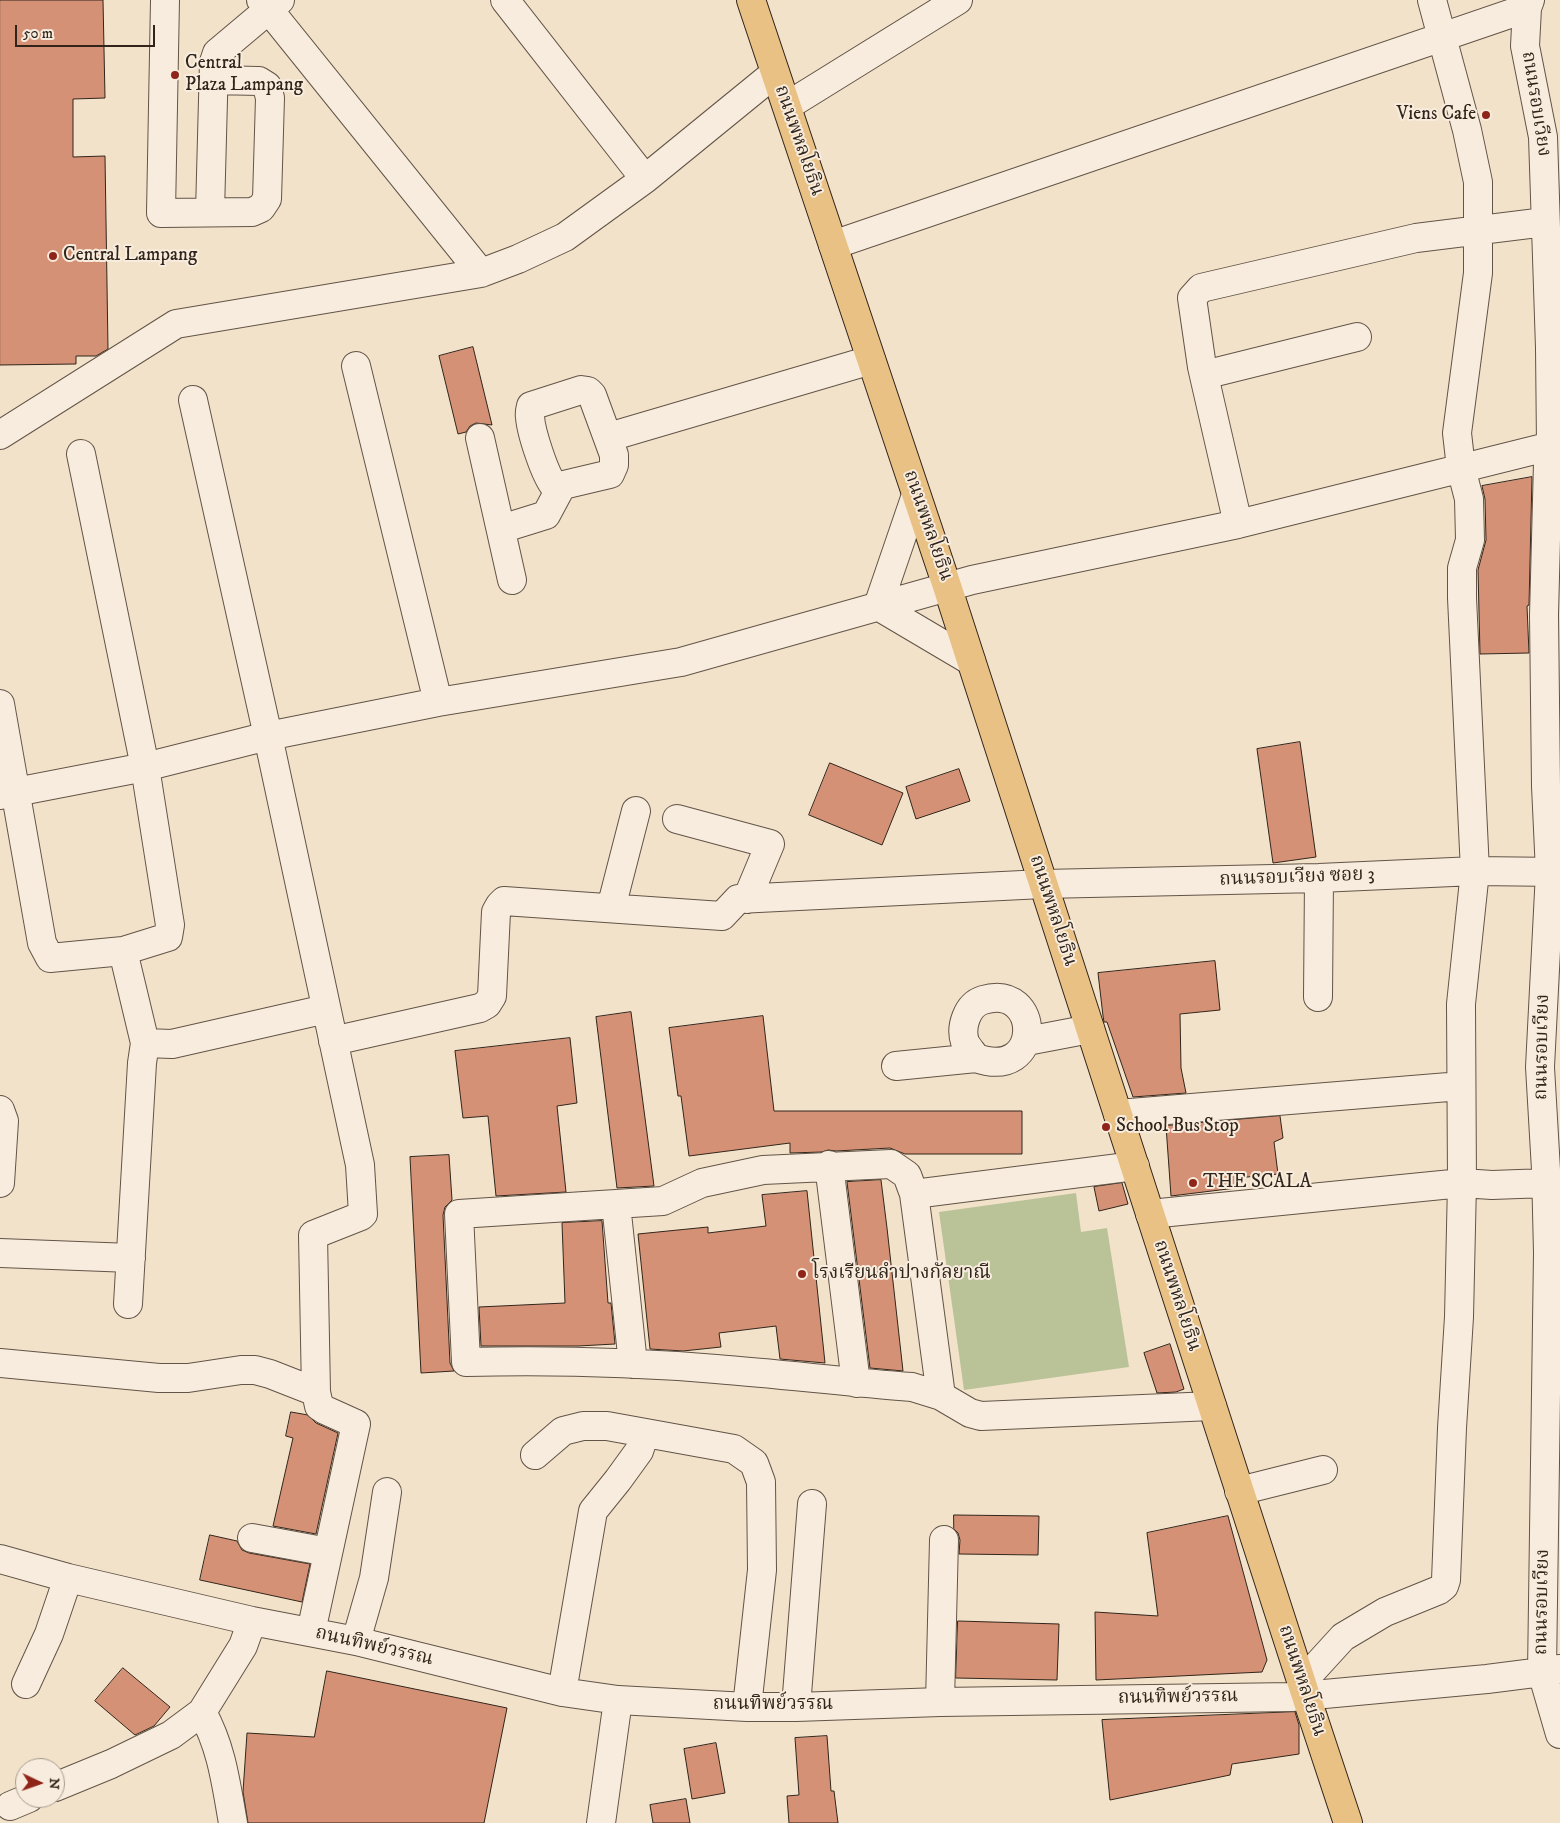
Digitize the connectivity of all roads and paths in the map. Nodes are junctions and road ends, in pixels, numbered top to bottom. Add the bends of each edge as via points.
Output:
1 (165, 0) edge
2 (505, 0) edge
3 (751, 0) edge
4 (958, 0) edge
5 (1432, 0) edge
6 (270, 3) edge
7 (1529, 4) edge
8 (1443, 36) junction
9 (775, 73) junction
10 (212, 80) junction
11 (787, 106) junction
12 (1552, 146) edge
13 (645, 178) junction
14 (210, 212) junction
15 (1545, 222) junction
16 (1479, 229) junction
17 (833, 246) junction
18 (481, 273) junction
19 (1357, 337) dead end
20 (871, 360) junction
21 (356, 366) dead end
22 (1204, 375) junction
23 (193, 400) dead end
24 (0, 435) edge
25 (609, 437) junction
26 (480, 438) dead end
27 (1555, 446) edge
28 (81, 454) dead end
29 (1460, 468) junction
30 (561, 487) junction
31 (916, 495) junction
32 (1238, 524) junction
33 (501, 529) junction
34 (512, 580) dead end
35 (947, 586) junction
36 (878, 606) junction
37 (1552, 615) edge
38 (971, 660) junction
39 (438, 702) junction
40 (0, 704) edge
41 (268, 736) junction
42 (145, 767) junction
43 (8, 794) edge
44 (636, 811) dead end
45 (677, 820) dead end
46 (1475, 871) junction
47 (1555, 872) edge
48 (1319, 878) junction
49 (1043, 884) junction
50 (747, 899) junction
51 (611, 908) junction
52 (122, 951) junction
53 (1318, 997) dead end
54 (326, 1009) junction
55 (1090, 1029) junction
56 (333, 1041) junction
57 (1027, 1041) junction
58 (145, 1043) junction
59 (976, 1058) junction
60 (896, 1066) dead end
61 (1461, 1086) junction
62 (0, 1110) edge
63 (1118, 1114) junction
64 (830, 1165) junction
65 (1135, 1166) junction
66 (0, 1183) edge
67 (1462, 1183) junction
68 (1546, 1183) junction
69 (914, 1194) junction
70 (616, 1204) junction
71 (1150, 1214) junction
72 (0, 1253) edge
73 (131, 1258) junction
74 (128, 1304) dead end
75 (0, 1363) edge
76 (632, 1364) junction
77 (856, 1383) junction
78 (316, 1392) junction
79 (941, 1396) junction
80 (1212, 1406) junction
81 (645, 1433) junction
82 (535, 1454) dead end
83 (1323, 1470) dead end
84 (1239, 1490) junction
85 (387, 1492) dead end
86 (812, 1504) dead end
87 (252, 1538) dead end
88 (944, 1540) dead end
89 (328, 1552) junction
90 (0, 1559) edge
91 (68, 1578) junction
92 (252, 1621) junction
93 (311, 1632) junction
94 (356, 1641) junction
95 (1551, 1670) edge
96 (26, 1684) dead end
97 (1304, 1690) junction
98 (562, 1692) junction
99 (618, 1700) junction
100 (940, 1702) junction
101 (748, 1707) junction
102 (796, 1707) junction
103 (202, 1712) junction
104 (1560, 1734) edge
105 (65, 1783) edge
106 (233, 1823) edge
107 (601, 1823) edge
108 (1348, 1823) edge

1 - 14 street via 161,213
2 - 13 street
3 - 9 main road, ถนนพหลโยธิน
4 - 11 street
5 - 8 street
6 - 10 street via 217,53
6 - 18 street
7 - 8 street
7 - 12 street, ถนนรอบเวียง via 1525,46
8 - 16 street via 1478,182
8 - 17 street
9 - 11 main road, ถนนพหลโยธิน
9 - 13 street
10 - 14 street
10 - 14 street via 259,81 267,86 270,98 267,199 261,208 252,212
11 - 17 main road, ถนนพหลโยธิน
12 - 15 street, ถนนรอบเวียง
13 - 18 street via 565,237
15 - 16 street
15 - 27 street, ถนนรอบเวียง
16 - 22 street via 1416,238 1201,288 1192,298
16 - 29 street via 1478,273 1457,433
17 - 20 main road, ถนนพหลโยธิน
18 - 24 street via 176,324
19 - 22 street
20 - 25 street
20 - 31 main road, ถนนพหลโยธิน
21 - 39 street
22 - 32 street
23 - 41 street
25 - 30 street via 614,455 610,474
25 - 30 street via 588,391 581,390 531,406 530,419 550,481 555,487
26 - 33 street
27 - 29 street
27 - 37 street, ถนนรอบเวียง via 1548,462
28 - 42 street
29 - 32 street
29 - 46 street via 1469,499 1470,540 1462,568 1462,598
30 - 33 street via 546,516
31 - 35 main road, ถนนพหลโยธิน
31 - 36 street
32 - 35 street
33 - 34 street
35 - 36 street
35 - 38 main road, ถนนพหลโยธิน
36 - 38 street
36 - 39 street via 680,662
37 - 47 street, ถนนรอบเวียง via 1546,786
38 - 49 main road, ถนนพหลโยธิน
39 - 41 street
40 - 43 street
41 - 42 street
41 - 54 street
42 - 43 street
42 - 52 street via 170,925 168,937
43 - 52 street via 42,943 50,958
44 - 51 street
45 - 50 street via 770,844
46 - 47 street, ถนนรอบเวียง ซอย 3
46 - 48 street, ถนนรอบเวียง ซอย 3
46 - 61 street via 1461,1004
47 - 68 street, ถนนรอบเวียง via 1540,1067
48 - 49 street, ถนนรอบเวียง ซอย 3
48 - 53 street
49 - 50 street, ถนนรอบเวียง ซอย 3
49 - 55 main road, ถนนพหลโยธิน
50 - 51 street via 738,899 722,916
51 - 56 street via 504,901 496,912 492,996 487,1004
52 - 58 street
54 - 56 street
54 - 58 street via 172,1044
55 - 57 street
55 - 63 main road, ถนนพหลโยธิน
56 - 78 street via 360,1165 364,1209 362,1216 313,1235
57 - 59 street via 1018,1054 1004,1062
57 - 59 street via 1028,1025 1022,1011 1010,1000 995,997 980,1001 968,1012 963,1026 965,1042
58 - 73 street
59 - 60 street
61 - 63 street
61 - 67 street
62 - 66 street via 4,1121
63 - 65 main road, ถนนพหลโยธิน
64 - 69 street via 891,1164 907,1174
64 - 70 street via 763,1170 702,1183 663,1200
64 - 77 street
65 - 69 street
65 - 71 main road, ถนนพหลโยธิน
67 - 68 street
67 - 71 street
67 - 97 street via 1446,1580 1439,1590 1385,1612 1343,1637
68 - 95 street, ถนนรอบเวียง
69 - 79 street
70 - 76 street
70 - 76 street via 460,1214 466,1362
71 - 80 main road, ถนนพหลโยธิน
72 - 73 street
73 - 74 street
75 - 78 street via 159,1378 255,1370
76 - 77 street
77 - 79 street via 912,1387
78 - 89 street via 319,1406 356,1424
79 - 80 street via 981,1416
80 - 84 main road, ถนนพหลโยธิน
81 - 82 street via 607,1426 583,1426 563,1432
81 - 98 street via 638,1451 593,1512
81 - 101 street via 734,1449 754,1463 759,1476 762,1570
83 - 84 street
84 - 97 main road, ถนนพหลโยธิน
85 - 94 street via 374,1578
86 - 102 street
87 - 89 street
88 - 100 street
89 - 93 street
90 - 91 street, ถนนทิพย์วรรณ
91 - 92 street, ถนนทิพย์วรรณ
91 - 96 street via 49,1634
92 - 93 street, ถนนทิพย์วรรณ
92 - 103 street via 243,1646
93 - 94 street, ถนนทิพย์วรรณ
94 - 98 street, ถนนทิพย์วรรณ
95 - 97 street, ถนนทิพย์วรรณ
95 - 104 street, ถนนรอบเวียง
97 - 100 street, ถนนทิพย์วรรณ
97 - 108 main road, ถนนพหลโยธิน
98 - 99 street, ถนนทิพย์วรรณ
99 - 101 street, ถนนทิพย์วรรณ
99 - 107 street
100 - 102 street, ถนนทิพย์วรรณ
101 - 102 street, ถนนทิพย์วรรณ
103 - 105 street via 171,1735
103 - 106 street via 213,1732 222,1764

